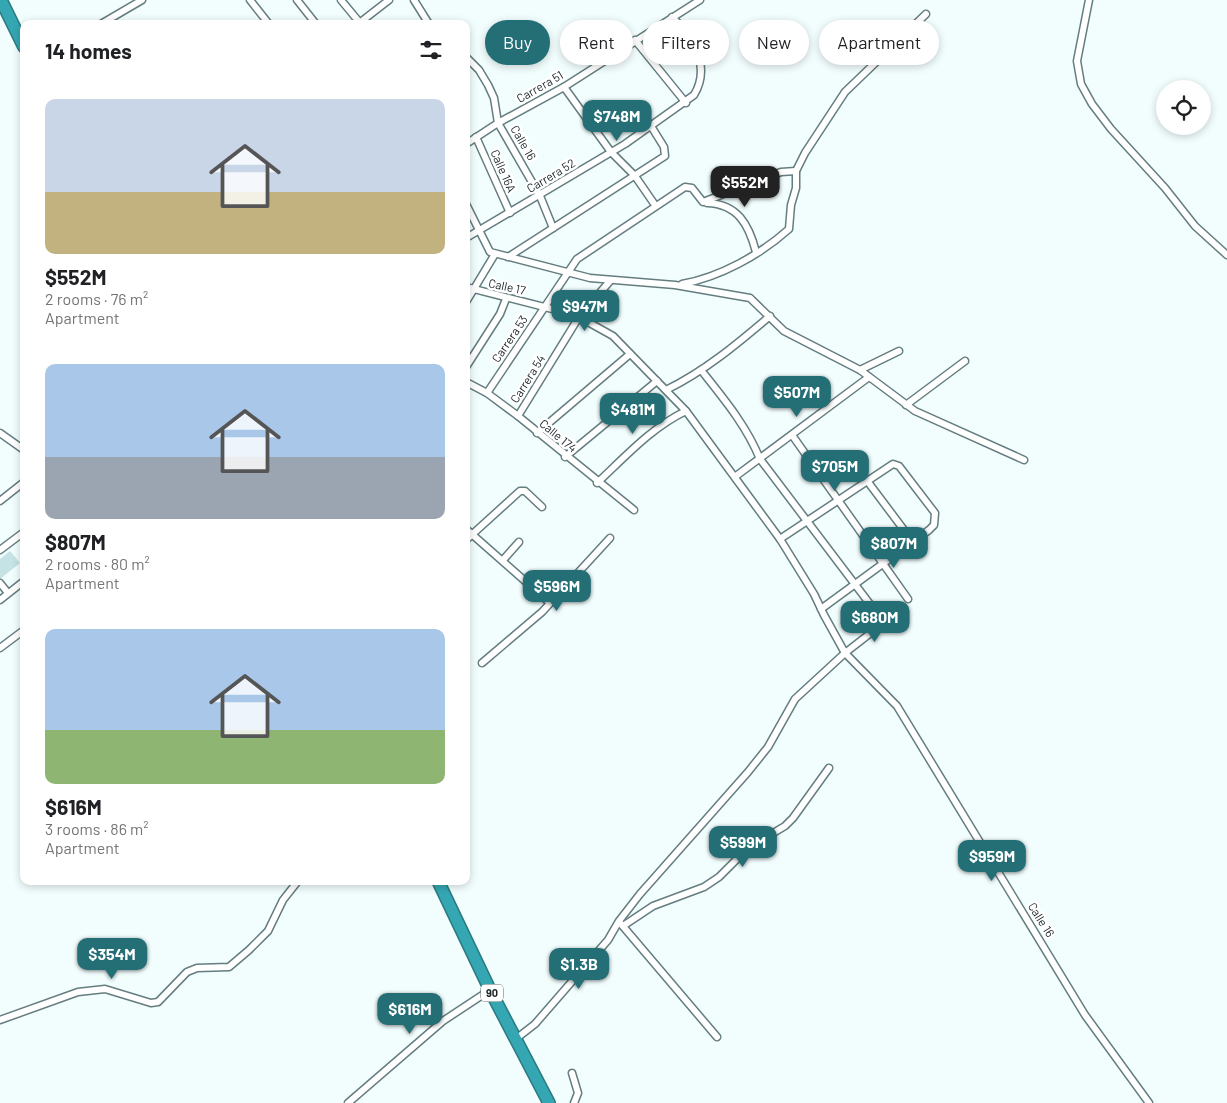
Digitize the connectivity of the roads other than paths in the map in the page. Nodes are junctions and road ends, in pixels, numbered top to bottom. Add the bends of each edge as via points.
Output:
1 (0, 0) edge
2 (142, 0) edge
3 (250, 0) edge
4 (341, 0) edge
5 (390, 0) edge
6 (414, 0) edge
7 (700, 0) edge
8 (1089, 0) edge
9 (300, 1) edge
10 (926, 14) dead end
11 (672, 17) junction
12 (108, 20) edge
13 (266, 20) edge
14 (313, 20) edge
15 (357, 20) edge
16 (363, 20) edge
17 (426, 20) edge
18 (20, 39) edge
19 (635, 40) junction
20 (470, 61) edge
21 (564, 87) junction
22 (686, 103) junction
23 (498, 123) junction
24 (651, 126) junction
25 (476, 137) junction
26 (470, 141) edge
27 (611, 152) junction
28 (796, 171) junction
29 (635, 176) junction
30 (540, 196) junction
31 (703, 202) junction
32 (655, 205) junction
33 (470, 212) edge
34 (510, 213) junction
35 (553, 228) junction
36 (480, 231) junction
37 (470, 236) edge
38 (756, 252) junction
39 (493, 253) junction
40 (1227, 255) edge
41 (508, 257) junction
42 (567, 273) junction
43 (610, 281) junction
44 (676, 285) junction
45 (470, 289) edge
46 (473, 290) junction
47 (470, 295) edge
48 (506, 298) junction
49 (546, 306) junction
50 (770, 316) junction
51 (579, 317) junction
52 (899, 351) dead end
53 (630, 354) junction
54 (470, 361) edge
55 (966, 361) dead end
56 (702, 370) junction
57 (860, 370) junction
58 (869, 376) junction
59 (657, 381) junction
60 (470, 384) edge
61 (666, 390) junction
62 (487, 393) junction
63 (906, 405) junction
64 (686, 410) junction
65 (518, 416) junction
66 (0, 433) edge
67 (537, 433) junction
68 (792, 435) junction
69 (20, 447) edge
70 (565, 457) junction
71 (760, 459) junction
72 (1024, 460) dead end
73 (736, 476) junction
74 (597, 482) junction
75 (868, 482) junction
76 (20, 485) edge
77 (0, 501) edge
78 (840, 501) junction
79 (542, 507) dead end
80 (634, 510) dead end
81 (808, 521) junction
82 (472, 534) joint
83 (20, 535) edge
84 (610, 538) dead end
85 (780, 539) junction
86 (519, 542) dead end
87 (913, 542) junction
88 (0, 550) edge
89 (503, 560) junction
90 (884, 563) junction
91 (0, 583) edge
92 (20, 584) edge
93 (855, 584) junction
94 (8, 593) junction
95 (908, 599) dead end
96 (0, 600) edge
97 (550, 603) junction
98 (821, 609) junction
99 (20, 633) edge
100 (0, 648) edge
101 (845, 653) junction
102 (482, 663) dead end
103 (829, 768) dead end
104 (295, 885) edge
105 (440, 885) edge
106 (621, 924) junction
107 (490, 990) junction
108 (0, 1020) edge
109 (717, 1037) dead end
110 (517, 1038) junction
111 (572, 1073) dead end
112 (348, 1103) edge
113 (549, 1103) edge
114 (574, 1103) edge
115 (1149, 1103) edge

1 - 18 highway
2 - 12 street
3 - 13 street
4 - 15 street
5 - 16 street
6 - 17 street
7 - 11 street, Carrera 51
8 - 40 street via 1077,61 1082,84 1092,104 1195,226
9 - 14 street
10 - 28 street via 845,92
11 - 19 street, Carrera 51
11 - 22 street, Carrera 52 via 684,28 702,66 700,86
19 - 21 street, Carrera 51
19 - 22 street
20 - 23 street via 479,70 494,98
21 - 23 street, Carrera 51
21 - 27 street
22 - 24 street, Carrera 52
23 - 25 street, Carrera 51
23 - 30 street, Calle 16
24 - 27 street, Carrera 52
24 - 29 street via 666,152 665,156
25 - 26 street, Carrera 51
25 - 34 street, Calle 16A
27 - 29 street
27 - 30 street, Carrera 52
28 - 31 street via 782,172
28 - 38 street via 789,229
29 - 32 street
29 - 35 street
30 - 34 street, Carrera 52
30 - 35 street, Calle 16
31 - 32 street, Carrera 53 via 692,188 685,187
31 - 38 street via 730,207 748,229
32 - 42 street, Carrera 53 via 577,259
33 - 36 street
34 - 36 street, Carrera 52
35 - 41 street
36 - 37 street, Carrera 52
36 - 39 street
38 - 44 street via 719,273
39 - 41 street
39 - 46 street
41 - 42 street
42 - 43 street
42 - 49 street, Carrera 53
43 - 44 street
43 - 51 street, Carrera 54
44 - 50 street via 750,298
45 - 46 street, Calle 17
46 - 47 street
46 - 48 street, Calle 17
48 - 49 street, Calle 17
48 - 54 street via 500,314
49 - 51 street, Calle 17
49 - 62 street, Carrera 53
50 - 56 street
50 - 57 street via 784,331
51 - 53 street, Calle 17 via 613,336
51 - 65 street, Carrera 54
52 - 57 street
53 - 59 street, Calle 17
53 - 67 street
55 - 63 street
56 - 61 street
56 - 71 street via 739,417
57 - 58 street
58 - 63 street
58 - 68 street
59 - 61 street, Calle 17
59 - 70 street
60 - 62 street, Calle 174
61 - 64 street, Calle 17
62 - 65 street, Calle 174
63 - 72 street
64 - 73 street, Calle 17
64 - 74 street via 641,442
65 - 67 street, Calle 174
66 - 69 street
67 - 70 street, Calle 174
68 - 71 street
68 - 78 street
70 - 74 street, Calle 174
71 - 73 street
71 - 81 street
73 - 85 street, Calle 17
74 - 80 street, Calle 174
75 - 78 street
75 - 87 street
75 - 87 street via 896,464 935,512 934,525
76 - 77 street
78 - 81 street
78 - 90 street
79 - 82 street via 525,490 520,491
81 - 85 street
81 - 93 street
82 - 89 street
83 - 88 street
84 - 97 street
85 - 98 street, Calle 16
86 - 89 street
87 - 90 street
89 - 97 street
90 - 93 street
90 - 95 street
91 - 94 street
92 - 94 street
93 - 98 street
93 - 101 street via 882,620 881,625
94 - 96 street
97 - 102 street
98 - 101 street, Calle 16
99 - 100 street
101 - 106 street via 795,700 768,747
101 - 115 street, Calle 16 via 897,706 1085,1015
103 - 106 street via 785,826 748,848 719,878 653,906
104 - 108 street via 282,900 268,931 249,950 229,967 197,968 187,972 158,1002 105,989 78,992
105 - 107 highway, 90
106 - 109 street
106 - 110 street via 535,1024
107 - 110 highway, 90
107 - 112 street via 443,1021
110 - 113 highway, 90
111 - 114 street via 578,1093 578,1100

